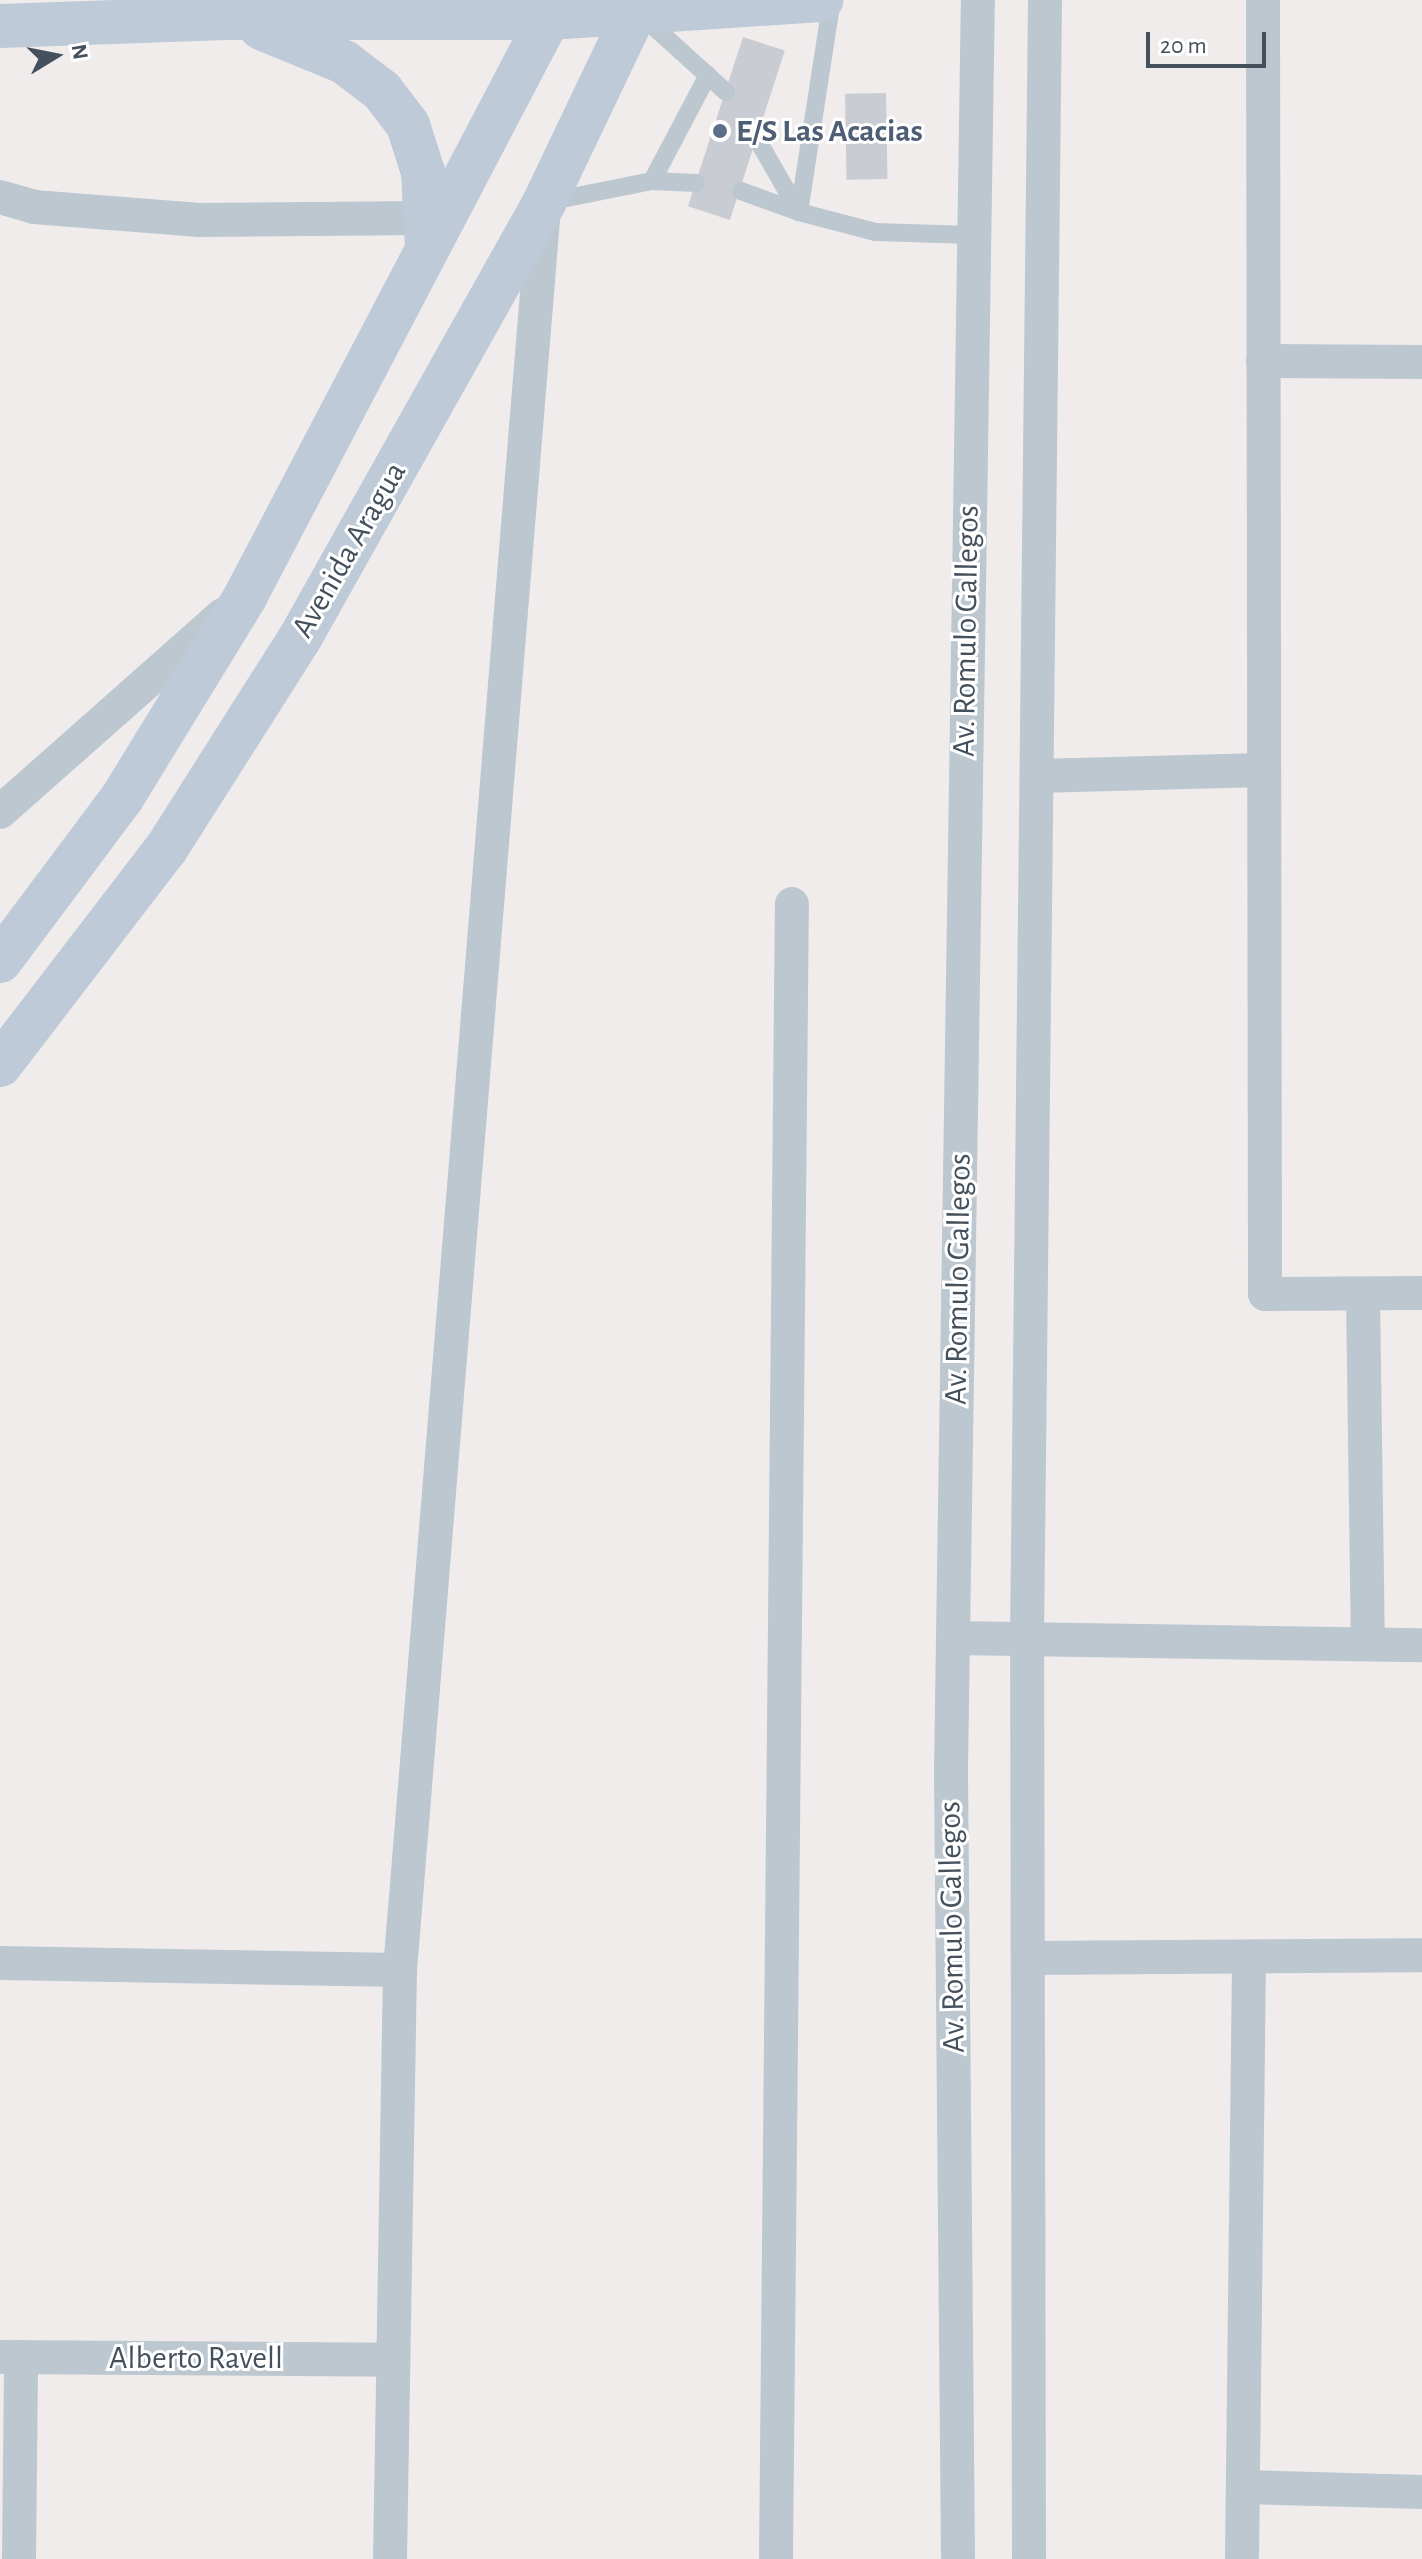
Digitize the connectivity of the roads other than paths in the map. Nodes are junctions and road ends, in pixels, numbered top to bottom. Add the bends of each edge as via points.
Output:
1 (821, 0) edge
2 (832, 0) edge
3 (978, 0) edge
4 (1045, 0) edge
5 (1263, 0) edge
6 (639, 6) edge
7 (554, 9) edge
8 (233, 18) junction
9 (0, 26) edge
10 (708, 75) junction
11 (726, 92) dead end
12 (757, 139) dead end
13 (652, 181) junction
14 (696, 183) dead end
15 (741, 191) dead end
16 (0, 197) edge
17 (544, 203) junction
18 (799, 212) junction
19 (427, 235) junction
20 (971, 235) junction
21 (1263, 361) junction
22 (1422, 362) edge
23 (245, 597) junction
24 (1263, 770) junction
25 (1037, 776) junction
26 (0, 812) edge
27 (792, 904) dead end
28 (0, 961) edge
29 (0, 1065) edge
30 (1422, 1293) edge
31 (1363, 1295) junction
32 (953, 1638) junction
33 (1027, 1638) junction
34 (1368, 1644) junction
35 (1422, 1645) edge
36 (1422, 1955) edge
37 (1028, 1958) junction
38 (1249, 1958) junction
39 (0, 1963) edge
40 (400, 1970) junction
41 (10, 2357) edge
42 (392, 2360) junction
43 (1244, 2487) junction
44 (1422, 2492) edge
45 (19, 2559) edge
46 (390, 2559) edge
47 (776, 2559) edge
48 (958, 2559) edge
49 (1029, 2559) edge
50 (1242, 2559) edge

1 - 6 street
2 - 18 lane
3 - 20 street, Av. Romulo Gallegos
4 - 25 street
5 - 21 street
6 - 7 street
6 - 10 lane
6 - 17 street, Avenida Aragua
7 - 8 street
7 - 19 street, Avenida Aragua
8 - 9 street
8 - 19 street via 344,62 382,91 408,125 423,172
10 - 11 lane
10 - 13 lane
12 - 18 lane
13 - 14 lane
13 - 17 lane
15 - 18 lane
16 - 19 street via 34,207
17 - 29 street, Avenida Aragua via 300,638 166,849
17 - 40 street
18 - 20 lane via 875,232
19 - 23 street, Avenida Aragua
20 - 32 street, Av. Romulo Gallegos
21 - 22 street
21 - 24 street
23 - 26 street
23 - 28 street, Avenida Aragua via 122,798
24 - 25 street
24 - 31 street via 1265,1294
25 - 33 street
27 - 47 street
30 - 31 street
31 - 34 street
32 - 33 street
32 - 48 street, Av. Romulo Gallegos
33 - 34 street
33 - 37 street
34 - 35 street
36 - 38 street
37 - 38 street
37 - 49 street
38 - 43 street
39 - 40 street
40 - 42 street
41 - 42 street, Alberto Ravell
41 - 45 street
42 - 46 street
43 - 44 street
43 - 50 street

